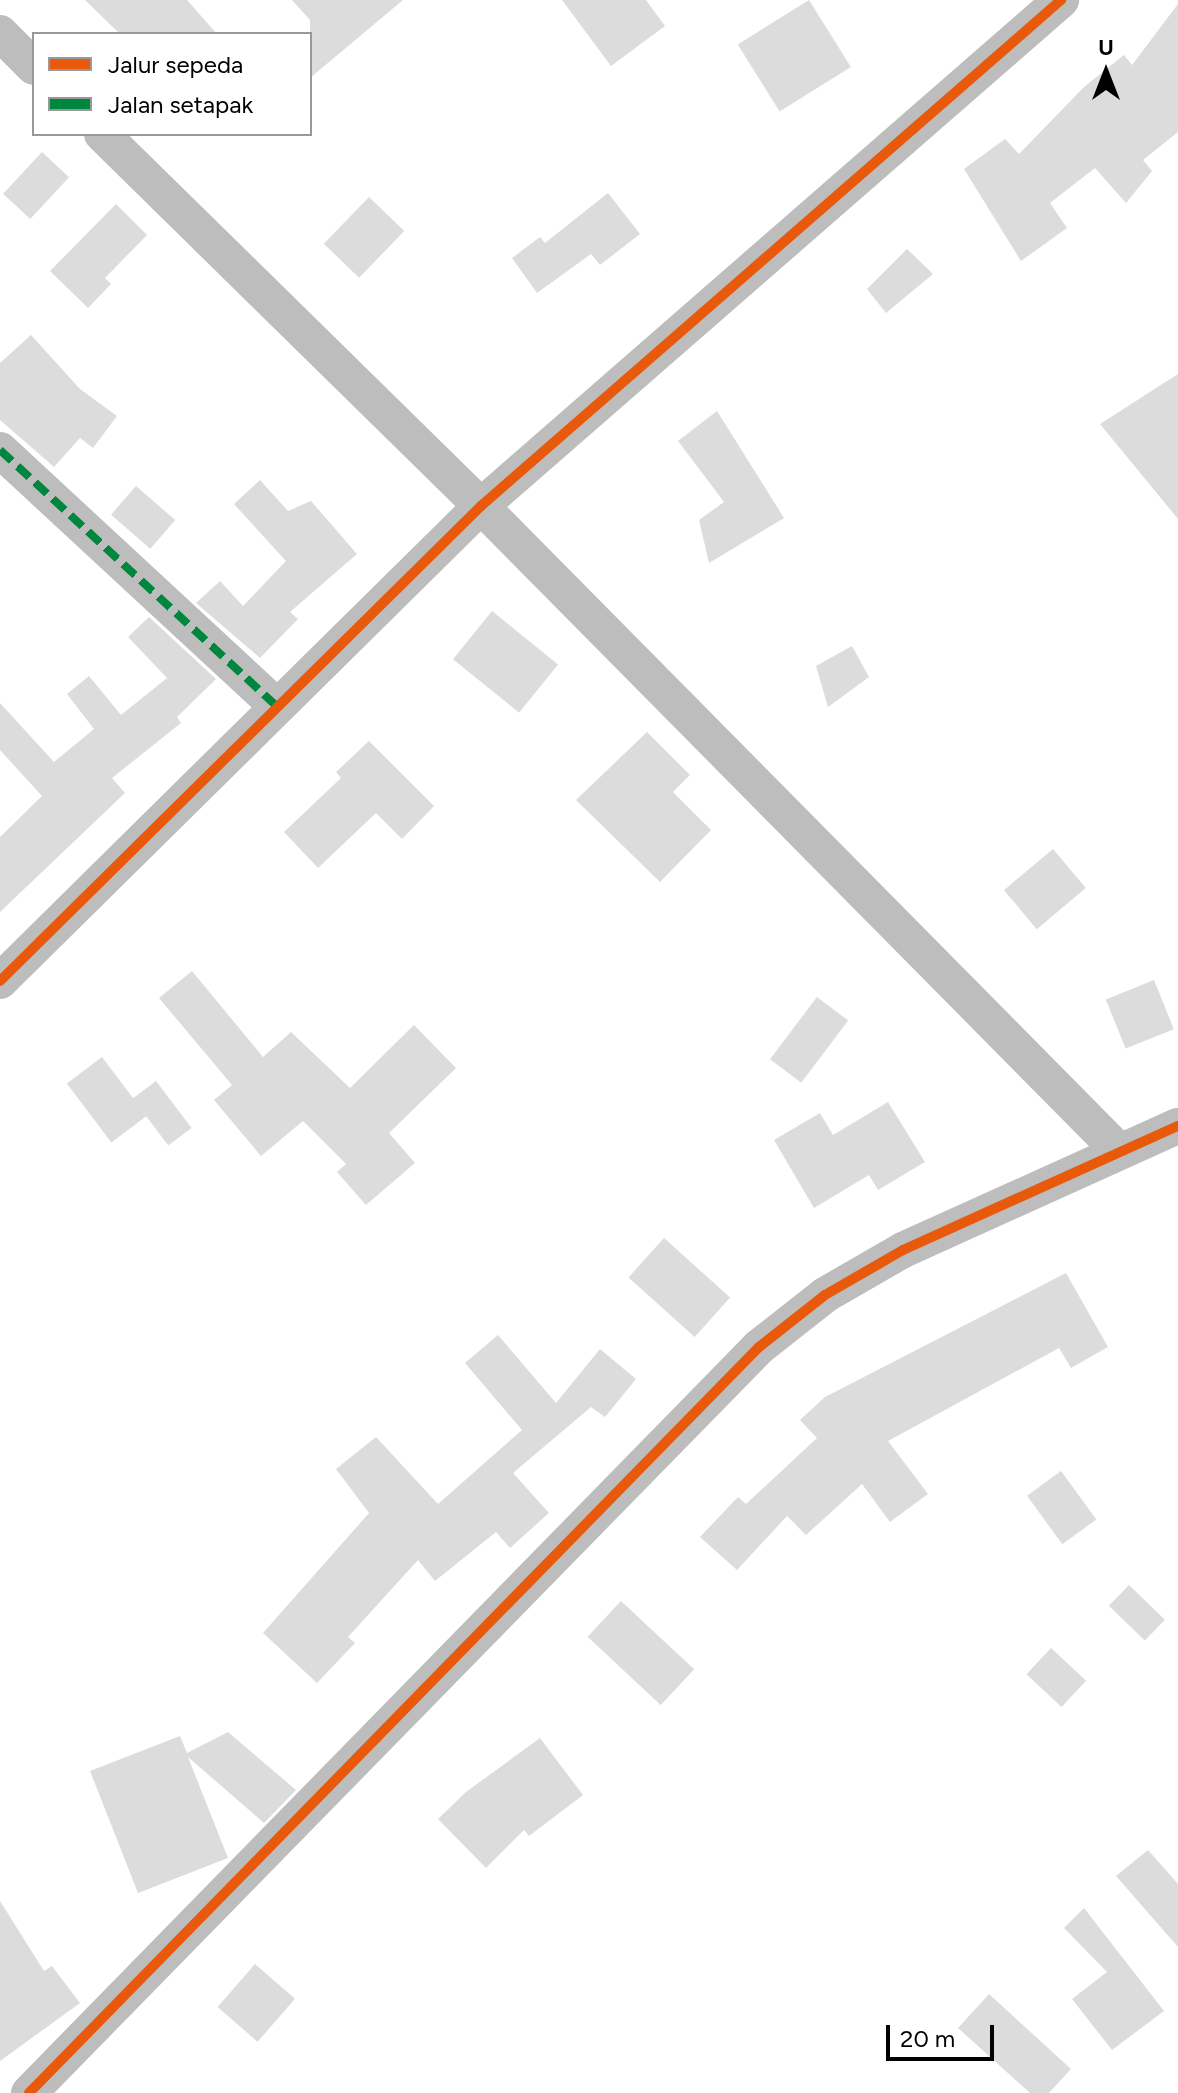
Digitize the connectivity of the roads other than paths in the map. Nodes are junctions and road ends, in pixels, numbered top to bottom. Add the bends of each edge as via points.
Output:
1 (1061, 0) edge
2 (0, 33) edge
3 (32, 65) edge
4 (104, 136) edge
5 (0, 450) edge
6 (481, 506) junction
7 (276, 706) junction
8 (0, 981) edge
9 (1178, 1126) edge
10 (1118, 1150) junction
11 (29, 2093) edge

1 - 6 street
2 - 3 street
4 - 6 street
5 - 7 street
6 - 7 street
6 - 10 street
7 - 8 street
9 - 10 street
10 - 11 street via 903,1250 825,1295 759,1347

